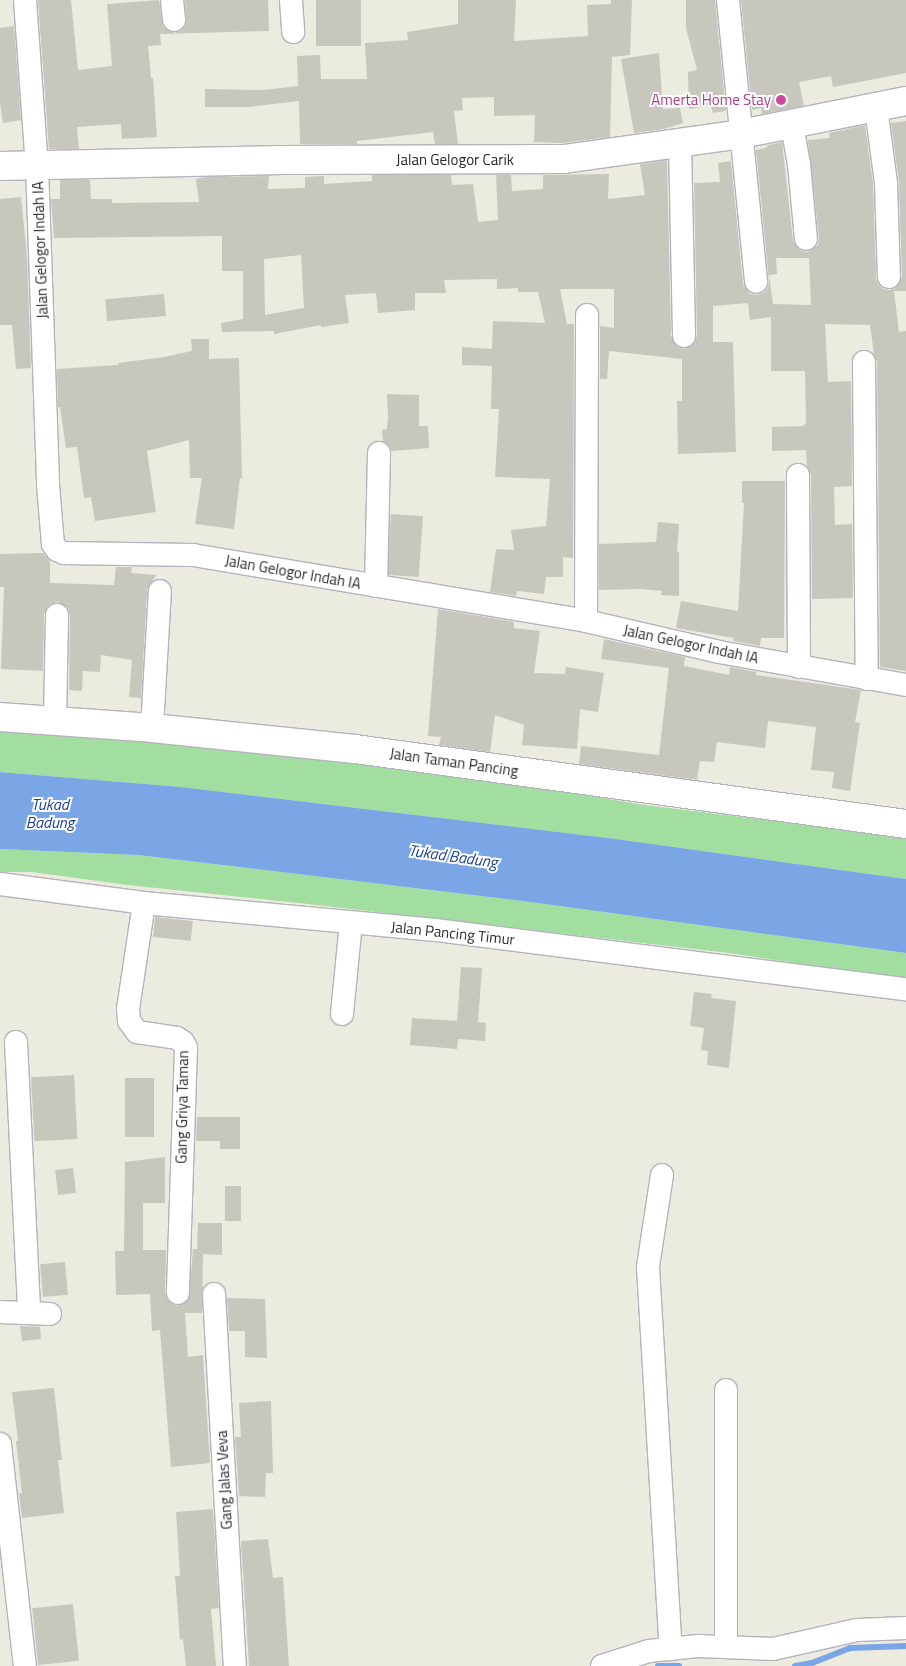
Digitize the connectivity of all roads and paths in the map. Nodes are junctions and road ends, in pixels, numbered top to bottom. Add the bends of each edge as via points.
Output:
1 (25, 0) edge
2 (292, 0) edge
3 (728, 0) edge
4 (293, 32) dead end
5 (906, 102) edge
6 (876, 108) junction
7 (792, 125) junction
8 (741, 134) junction
9 (680, 142) junction
10 (0, 166) edge
11 (37, 166) junction
12 (806, 239) dead end
13 (889, 277) dead end
14 (756, 282) dead end
15 (587, 315) dead end
16 (684, 336) dead end
17 (864, 362) dead end
18 (379, 454) dead end
19 (798, 475) dead end
20 (376, 586) junction
21 (160, 591) dead end
22 (57, 615) dead end
23 (586, 621) junction
24 (799, 667) junction
25 (867, 679) junction
26 (906, 685) edge
27 (0, 718) edge
28 (55, 721) junction
29 (152, 728) junction
30 (906, 824) edge
31 (0, 884) edge
32 (144, 903) junction
33 (351, 922) junction
34 (906, 989) edge
35 (342, 1014) dead end
36 (16, 1042) dead end
37 (662, 1174) dead end
38 (178, 1293) dead end
39 (214, 1294) dead end
40 (0, 1312) edge
41 (726, 1390) dead end
42 (0, 1444) edge
43 (906, 1628) edge
44 (726, 1647) junction
45 (671, 1649) junction
46 (627, 1662) edge
47 (25, 1666) edge
48 (235, 1666) edge
49 (602, 1666) edge

1 - 11 street
2 - 4 street
3 - 8 street
5 - 6 street, Jalan Gelogor Carik
6 - 7 street, Jalan Gelogor Carik
6 - 13 street via 886,183
7 - 8 street, Jalan Gelogor Carik
7 - 12 street
8 - 9 street, Jalan Gelogor Carik
8 - 14 street
9 - 11 street, Jalan Gelogor Carik via 564,159 282,160
9 - 16 street
10 - 11 street, Jalan Gelogor Carik
11 - 20 street, Jalan Gelogor Indah IA via 48,485 54,546 64,553 193,555
15 - 23 street
17 - 25 street
18 - 20 street
19 - 24 street
20 - 23 street, Jalan Gelogor Indah IA
21 - 29 street
22 - 28 street
23 - 24 street, Jalan Gelogor Indah IA
24 - 25 street, Jalan Gelogor Indah IA
25 - 26 street, Jalan Gelogor Indah IA
27 - 28 street, Jalan Taman Pancing
28 - 29 street, Jalan Taman Pancing
29 - 30 street, Jalan Taman Pancing via 355,749
31 - 32 street, Jalan Pancing Timur
32 - 33 street, Jalan Pancing Timur
32 - 38 street, Gang Griya Taman via 128,1009 129,1021 137,1032 177,1038 186,1048
33 - 34 street, Jalan Pancing Timur
33 - 35 street
36 - 40 street via 40,1313
37 - 45 street via 648,1267
39 - 48 street, Gang Jalas Veva
41 - 44 street
42 - 47 street
43 - 44 street via 858,1630 773,1649
44 - 45 street
45 - 46 street via 649,1652
46 - 49 street

